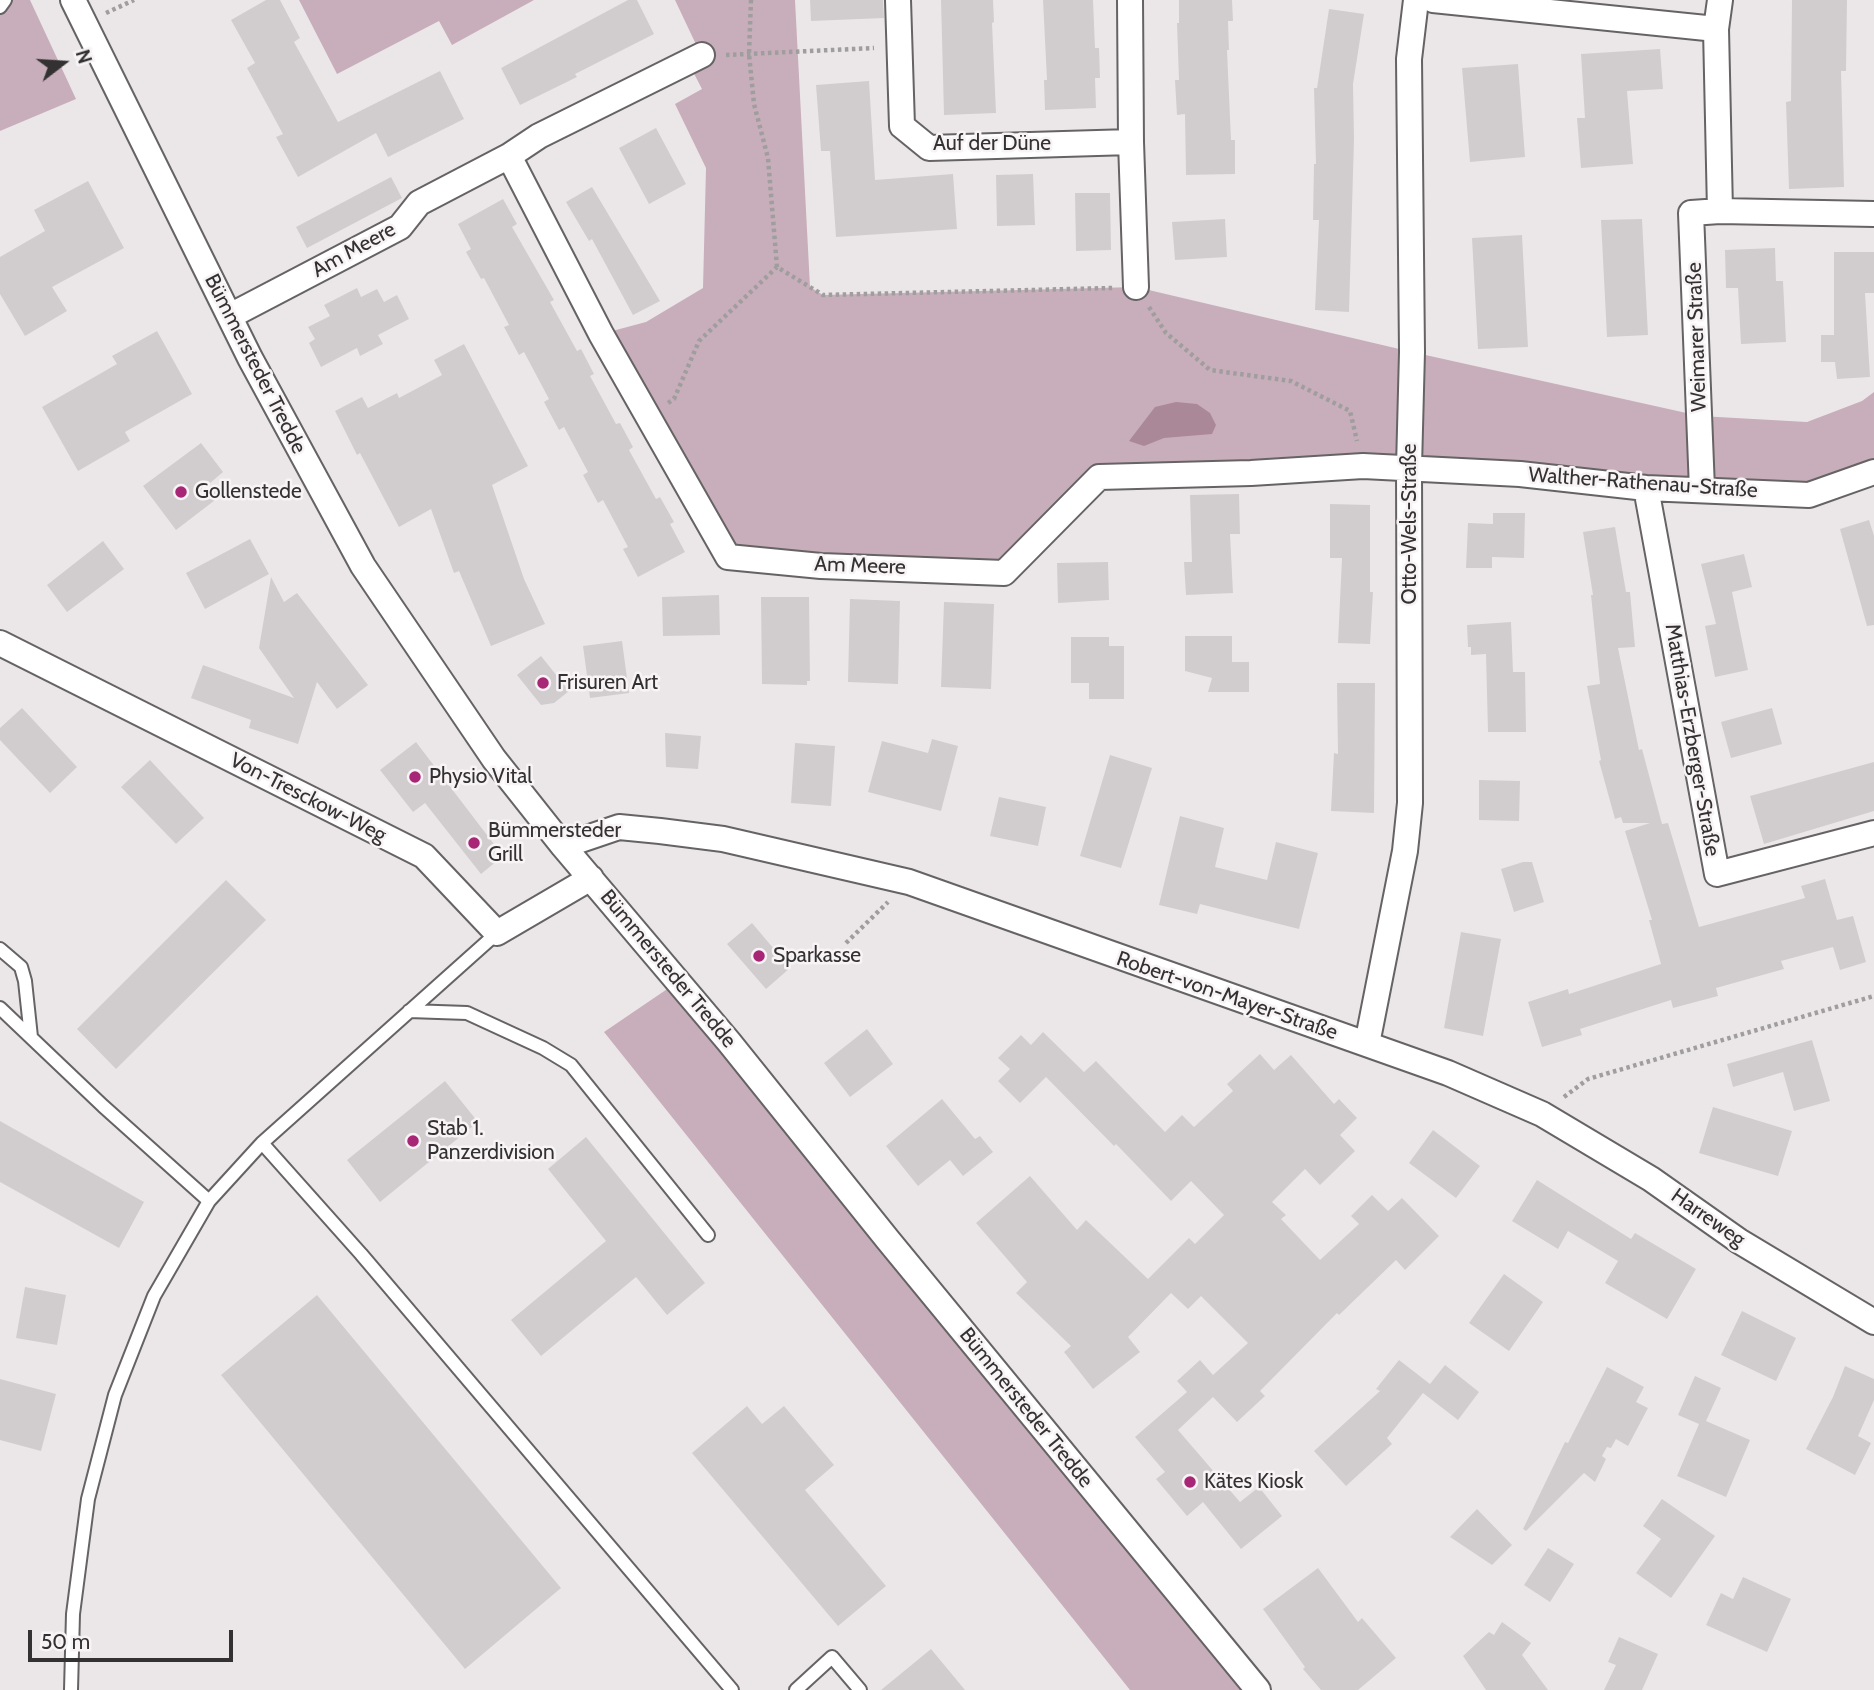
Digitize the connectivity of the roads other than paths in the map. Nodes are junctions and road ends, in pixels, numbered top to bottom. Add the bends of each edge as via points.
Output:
1 (5, 0) edge
2 (73, 0) edge
3 (898, 0) edge
4 (1130, 0) edge
5 (1416, 0) edge
6 (1433, 0) edge
7 (1720, 0) edge
8 (0, 7) edge
9 (1716, 29) junction
10 (702, 55) road end
11 (1131, 142) junction
12 (509, 156) junction
13 (1720, 211) junction
14 (1874, 214) edge
15 (1136, 287) road end
16 (230, 316) junction
17 (1409, 467) junction
18 (1874, 472) edge
19 (1646, 488) junction
20 (1702, 489) junction
21 (0, 643) edge
22 (1874, 833) edge
23 (564, 846) junction
24 (591, 878) junction
25 (497, 933) junction
26 (0, 949) edge
27 (0, 1008) edge
28 (409, 1012) junction
29 (31, 1037) junction
30 (1367, 1044) junction
31 (1542, 1114) joint
32 (262, 1143) junction
33 (209, 1201) junction
34 (708, 1234) dead end
35 (1874, 1322) edge
36 (71, 1690) edge
37 (732, 1690) edge
38 (796, 1690) edge
39 (860, 1690) edge
40 (1258, 1690) edge

1 - 8 lane
2 - 16 street, Bümmersteder Tredde
3 - 11 street, Auf der Düne via 902,126 929,148
4 - 11 street
5 - 17 street, Otto-Wels-Straße via 1409,59
6 - 9 street
7 - 9 street
9 - 13 street
10 - 12 street, Am Meere via 538,136
11 - 15 street
12 - 16 street, Am Meere via 419,203 400,227
12 - 17 street, Am Meere via 601,334 728,557 821,566 1004,573 1099,477
13 - 14 street, Weimarer Straße
13 - 20 street, Weimarer Straße via 1691,213
16 - 23 street, Bümmersteder Tredde via 363,566 494,759
17 - 19 street, Walther-Rathenau-Straße
17 - 30 street, Otto-Wels-Straße via 1410,803 1405,851
18 - 20 street, Walther-Rathenau-Straße via 1809,495
19 - 20 street, Walther-Rathenau-Straße
19 - 22 street, Matthias-Erzberger-Straße via 1717,874
21 - 25 street, Von-Tresckow-Weg via 425,856
23 - 24 street, Bümmersteder Tredde
23 - 30 street, Robert-von-Mayer-Straße via 619,827 660,831 723,839 909,882
24 - 25 street
24 - 40 street, Bümmersteder Tredde
25 - 28 lane
26 - 29 lane via 21,967
27 - 29 lane
28 - 32 lane
28 - 34 lane via 467,1013 571,1065
29 - 33 lane
30 - 31 street, Robert-von-Mayer-Straße via 1459,1077
31 - 35 street, Harreweg
32 - 33 lane
32 - 37 lane
33 - 36 lane via 154,1296 115,1395 88,1499 73,1614
38 - 39 lane via 832,1657

